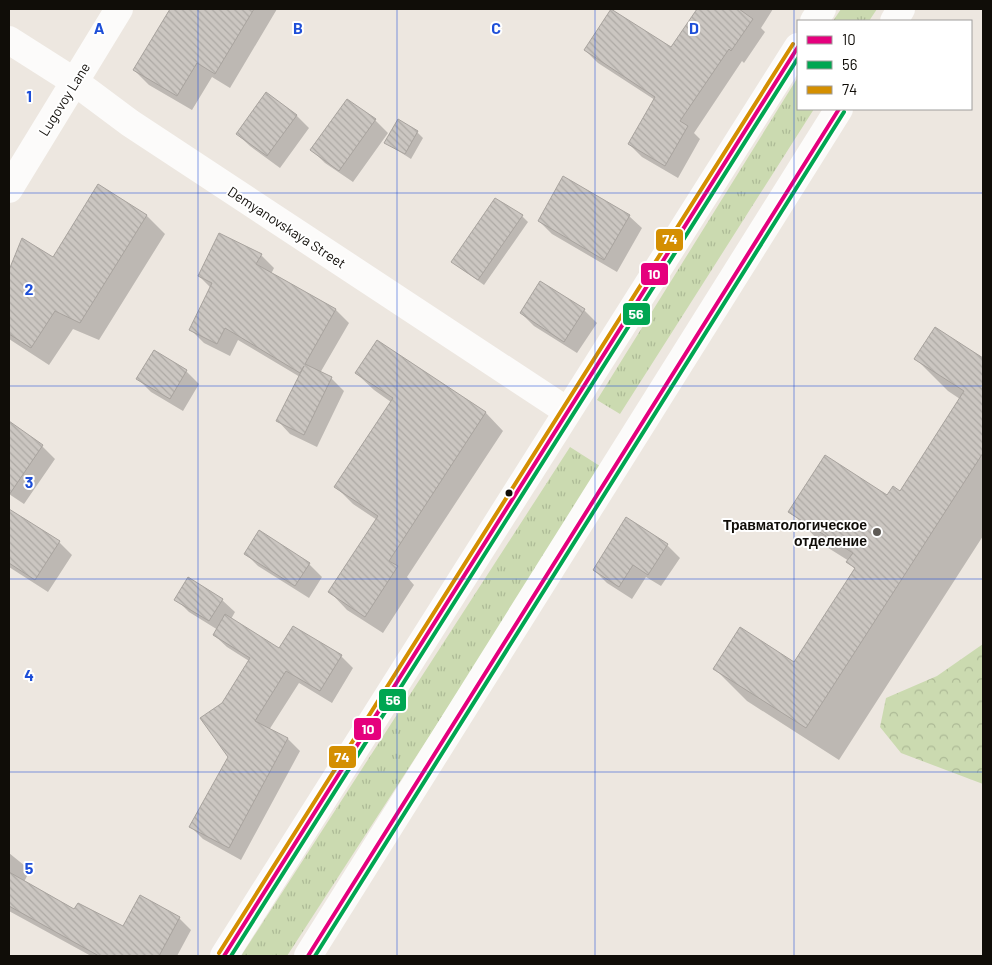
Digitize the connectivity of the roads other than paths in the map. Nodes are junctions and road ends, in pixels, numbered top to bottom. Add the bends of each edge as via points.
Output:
1 (119, 9) edge
2 (822, 9) edge
3 (901, 9) edge
4 (815, 20) edge
5 (895, 20) edge
6 (9, 40) edge
7 (797, 49) edge
8 (75, 82) junction
9 (838, 110) edge
10 (9, 189) edge
11 (567, 411) junction
12 (224, 956) edge
13 (308, 956) edge

1 - 8 street, Lugovoy Lane
2 - 4 street
3 - 5 street
6 - 8 street, Demyanovskaya Street
7 - 11 street
8 - 10 street, Lugovoy Lane
8 - 11 street, Demyanovskaya Street via 130,124
9 - 13 street
11 - 12 street

